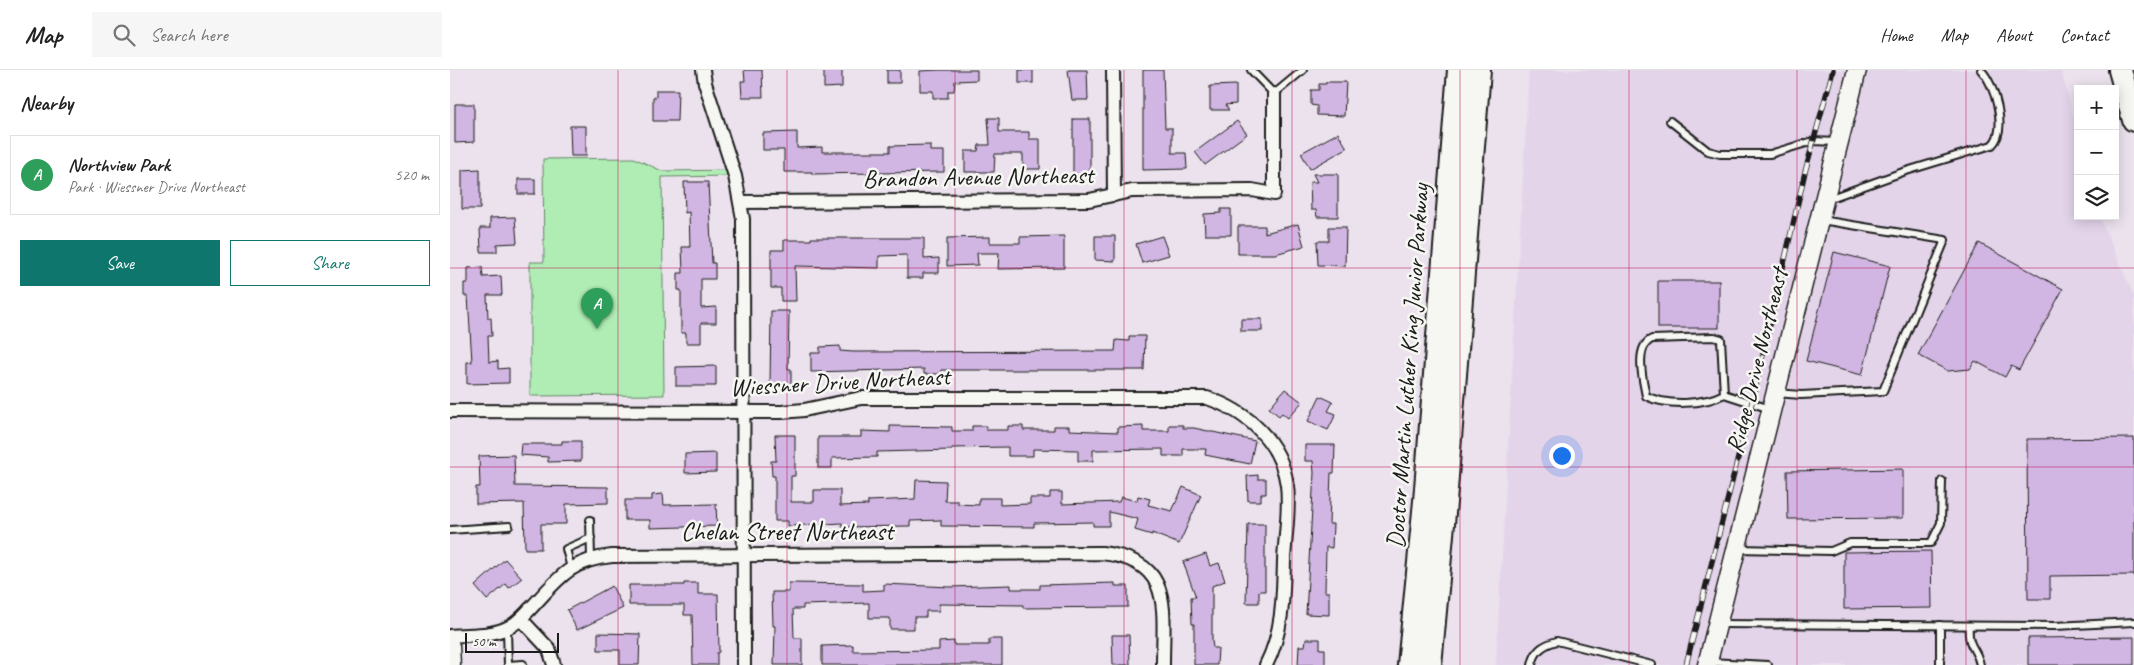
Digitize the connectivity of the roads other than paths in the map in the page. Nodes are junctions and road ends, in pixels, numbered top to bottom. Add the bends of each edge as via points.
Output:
1 (703, 70) edge
2 (1113, 70) edge
3 (1251, 70) edge
4 (1303, 70) edge
5 (1459, 70) edge
6 (1479, 70) edge
7 (1858, 70) edge
8 (1981, 70) edge
9 (2120, 70) edge
10 (1274, 94) junction
11 (2134, 120) edge
12 (1670, 121) dead end
13 (1839, 142) junction
14 (1114, 195) junction
15 (1824, 200) junction
16 (741, 202) junction
17 (1820, 220) junction
18 (1724, 394) junction
19 (1773, 401) junction
20 (450, 411) edge
21 (742, 412) junction
22 (1942, 481) dead end
23 (590, 520) dead end
24 (509, 526) dead end
25 (450, 530) edge
26 (590, 538) junction
27 (1736, 549) junction
28 (744, 555) junction
29 (591, 558) junction
30 (572, 568) junction
31 (521, 619) junction
32 (2134, 622) edge
33 (1717, 624) junction
34 (1940, 625) junction
35 (1968, 626) junction
36 (507, 629) junction
37 (450, 636) edge
38 (450, 649) edge
39 (1708, 663) edge
40 (523, 664) edge
41 (451, 665) edge
42 (554, 665) edge
43 (744, 665) edge
44 (1163, 665) edge
45 (1266, 665) edge
46 (1409, 665) edge
47 (1430, 665) edge
48 (1532, 665) edge
49 (1652, 665) edge
50 (1768, 665) edge
51 (1940, 665) edge
52 (1980, 665) edge

1 - 16 street
2 - 14 street
3 - 10 lane
4 - 10 lane
5 - 46 highway, Doctor Martin Luther King Junior Parkway via 1422,546
6 - 47 highway, Doctor Martin Luther King Junior Parkway via 1446,502
7 - 13 street, Ridge Drive Northeast
8 - 15 lane via 1987,76 2000,123 1999,135 1992,146
9 - 11 highway
10 - 14 street, Brandon Avenue Northeast via 1274,194 1243,190 1132,191
12 - 13 lane via 1708,151 1720,154 1770,154 1813,142
13 - 15 street, Ridge Drive Northeast
14 - 16 street, Brandon Avenue Northeast via 1089,200
15 - 17 street, Ridge Drive Northeast
16 - 21 street
17 - 19 street, Ridge Drive Northeast
17 - 19 lane via 1945,240 1883,392 1800,395
18 - 18 lane via 1708,401 1657,401 1646,396 1642,362 1647,341 1721,339
18 - 19 lane
19 - 27 street, Ridge Drive Northeast
20 - 21 street, Wiessner Drive Northeast
21 - 28 street
21 - 45 street, Wiessner Drive Northeast via 804,410 860,398 1194,397 1224,403 1255,424 1276,453 1287,484 1282,610
22 - 27 lane via 1941,523 1931,543 1850,543 1831,550
23 - 26 lane
24 - 25 lane
26 - 29 lane
26 - 30 lane via 566,549
27 - 33 street, Ridge Drive Northeast
28 - 29 street, Chelan Street Northeast
28 - 43 street
28 - 44 street, Chelan Street Northeast via 1102,553 1122,556 1138,562 1158,584 1163,602
29 - 30 street, Chelan Street Northeast
30 - 31 street, Chelan Street Northeast
31 - 36 street, Chelan Street Northeast
31 - 42 street via 549,649
32 - 35 lane
33 - 34 lane
33 - 39 street, Ridge Drive Northeast
34 - 35 lane
34 - 51 lane
35 - 52 lane via 1968,638
36 - 37 street, Chelan Street Northeast
36 - 40 lane via 508,665
38 - 41 street
39 - 50 lane
48 - 49 lane via 1538,650 1557,641

